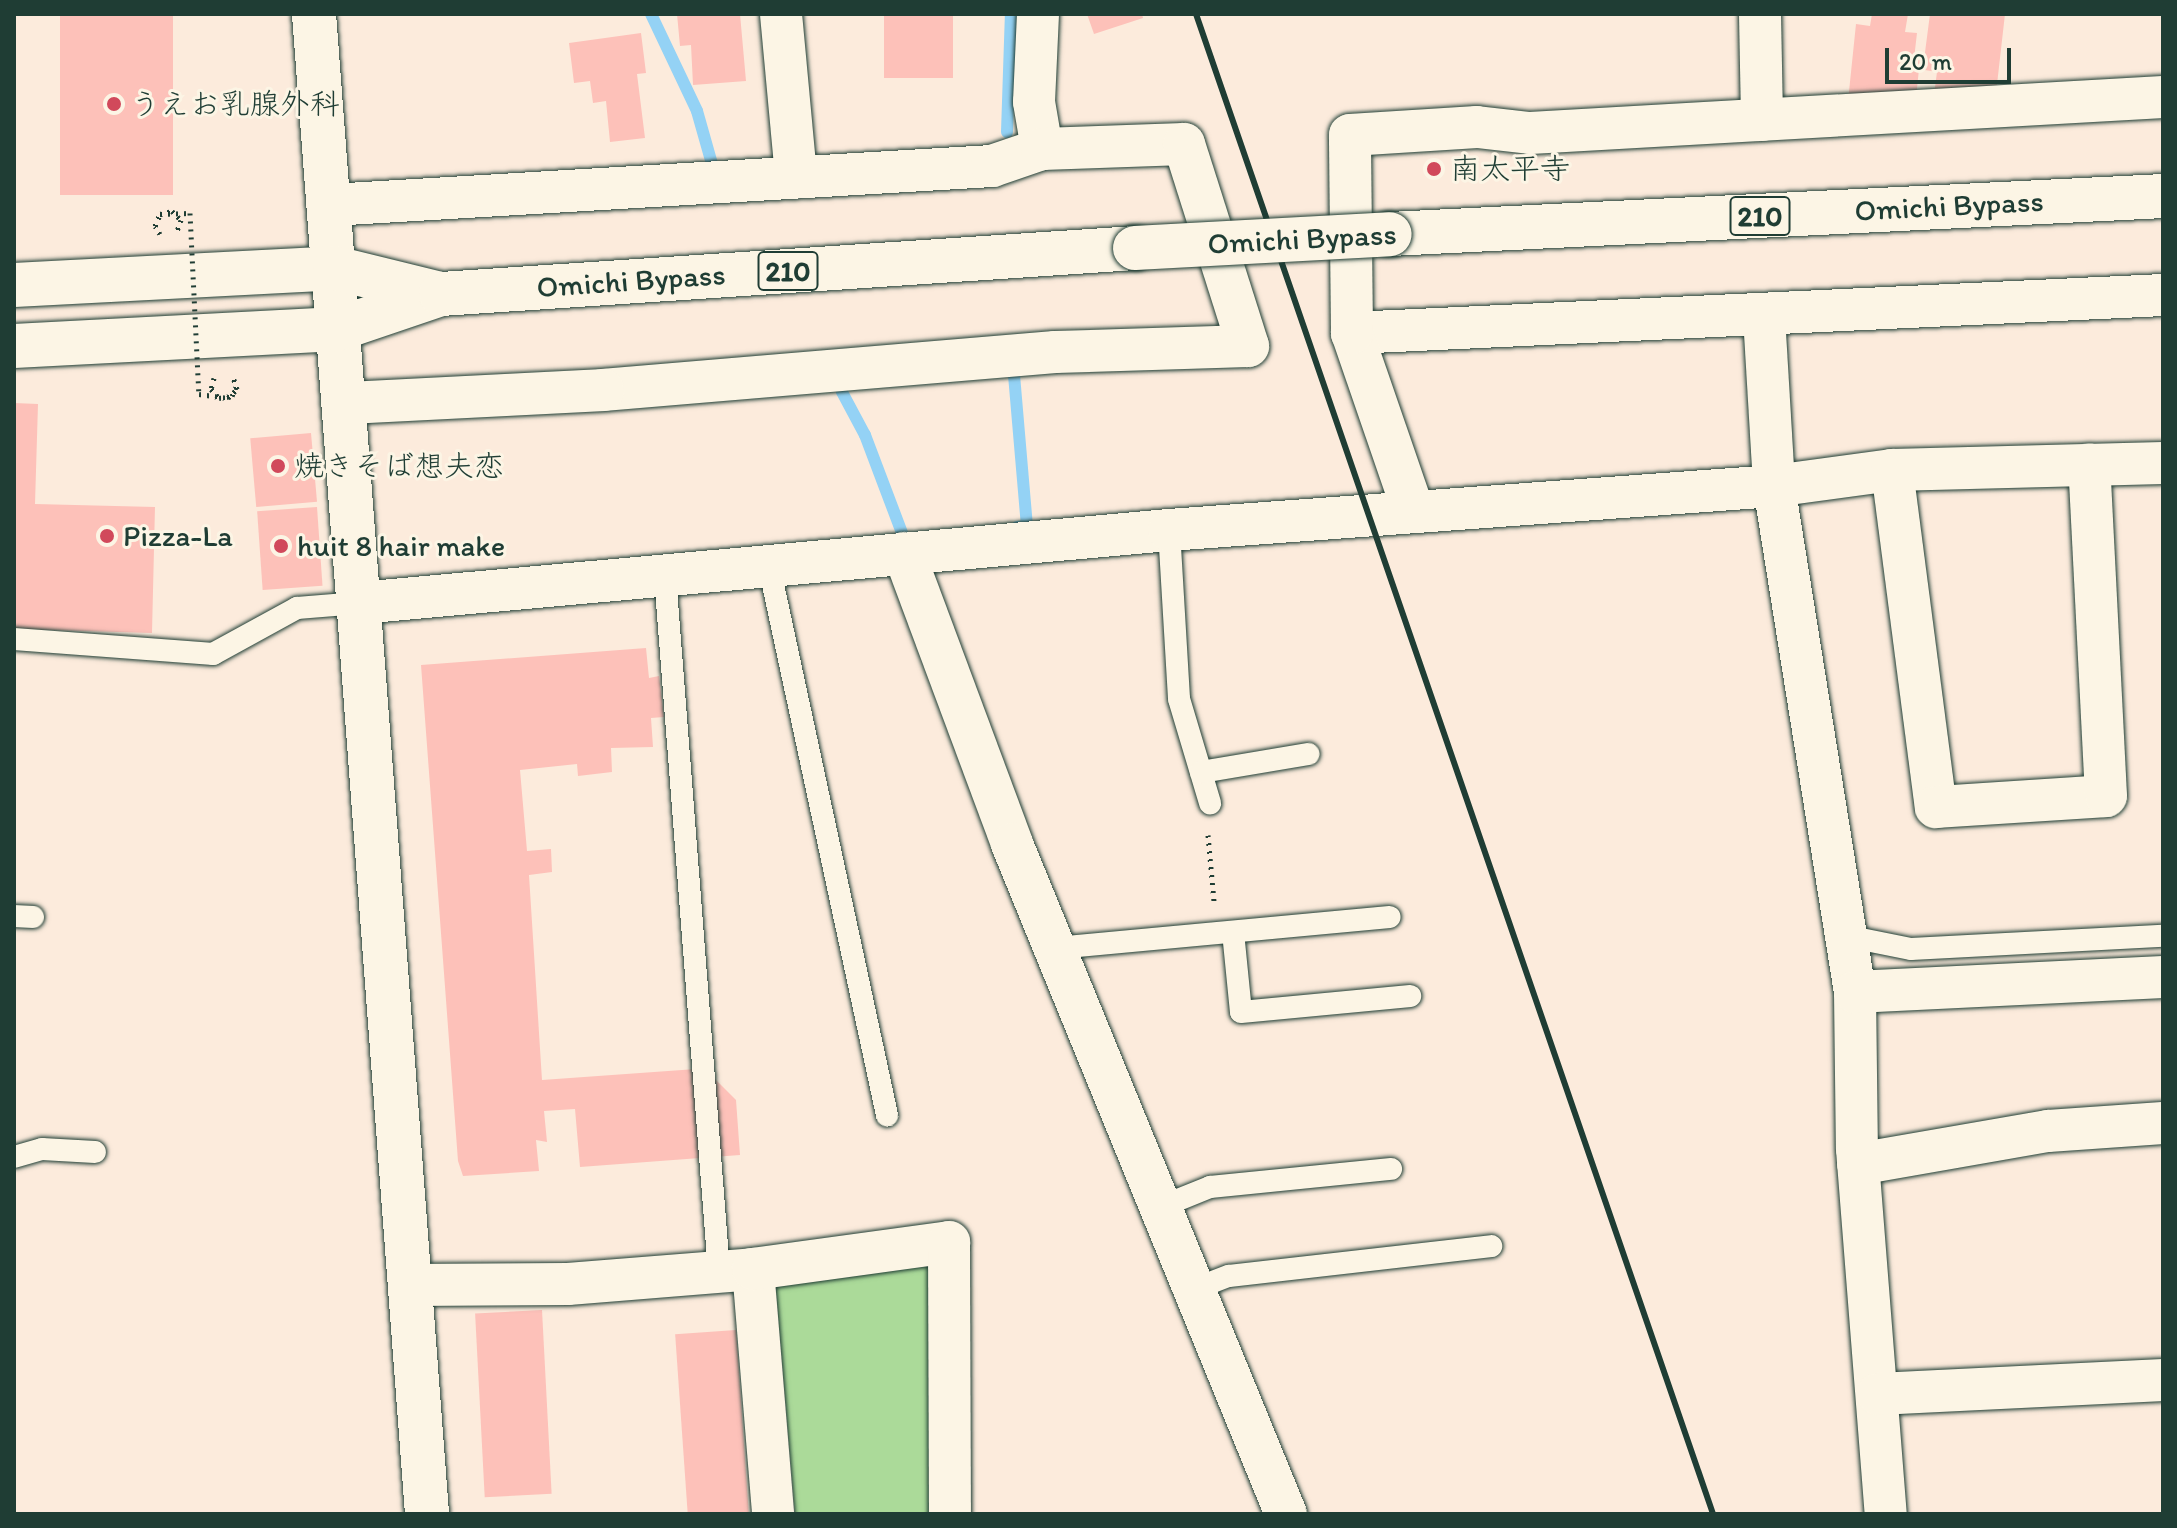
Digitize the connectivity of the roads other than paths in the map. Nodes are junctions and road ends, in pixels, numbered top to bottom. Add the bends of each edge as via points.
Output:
1 (314, 14) edge
2 (781, 14) edge
3 (1038, 14) edge
4 (1760, 14) edge
5 (2163, 97) edge
6 (1762, 120) junction
7 (1042, 149) junction
8 (796, 177) junction
9 (2163, 196) edge
10 (330, 205) junction
11 (335, 268) junction
12 (14, 285) edge
13 (441, 294) junction
14 (2163, 295) edge
15 (1764, 316) junction
16 (338, 329) junction
17 (1352, 333) junction
18 (14, 346) edge
19 (344, 403) junction
20 (2163, 463) edge
21 (2089, 464) junction
22 (1892, 470) junction
23 (1774, 486) junction
24 (1413, 510) junction
25 (1169, 530) junction
26 (904, 553) junction
27 (769, 566) junction
28 (665, 576) junction
29 (359, 603) junction
30 (14, 639) edge
31 (1308, 754) dead end
32 (1201, 772) junction
33 (1210, 803) road end
34 (1390, 917) dead end
35 (1225, 933) junction
36 (1846, 936) junction
37 (2163, 936) edge
38 (1056, 948) junction
39 (2163, 977) edge
40 (1855, 992) junction
41 (1410, 996) dead end
42 (887, 1115) dead end
43 (2163, 1123) edge
44 (95, 1152) dead end
45 (14, 1157) edge
46 (1858, 1164) junction
47 (1391, 1169) dead end
48 (1163, 1206) junction
49 (1491, 1246) dead end
50 (736, 1270) junction
51 (410, 1285) junction
52 (1197, 1288) junction
53 (2163, 1380) edge
54 (1878, 1394) junction
55 (427, 1514) edge
56 (773, 1514) edge
57 (950, 1514) edge
58 (1286, 1514) edge
59 (1886, 1514) edge

1 - 10 main road
2 - 8 street
3 - 7 street via 1034,102
4 - 6 street
5 - 6 street
6 - 17 street via 1530,133 1477,127 1350,135
7 - 8 street via 992,166
7 - 19 street via 1184,144 1248,346 1055,352 634,388
8 - 10 street
9 - 13 main road, Omichi Bypass / 210, bridge via 1135,248
10 - 11 main road
11 - 12 main road, Omichi Bypass / 210
11 - 13 main road, Omichi Bypass / 210
11 - 16 main road
13 - 16 main road, Omichi Bypass / 210
14 - 15 street
15 - 17 street
15 - 23 street
16 - 18 main road, Omichi Bypass / 210
16 - 19 main road
17 - 24 street
19 - 29 main road
20 - 21 street
21 - 22 street
21 - 22 street via 2106,796 1936,807
22 - 23 street
23 - 24 street
23 - 36 street
24 - 25 street
25 - 26 street
25 - 32 lane via 1179,699
26 - 27 street
26 - 38 street
27 - 28 street
27 - 42 lane
28 - 29 street
28 - 50 lane
29 - 30 lane via 297,608 213,654
29 - 51 main road
31 - 32 lane
32 - 33 lane
34 - 35 lane
35 - 38 lane
35 - 41 lane via 1241,1012
36 - 37 lane via 1911,949
36 - 40 street
38 - 48 street
39 - 40 street
40 - 46 street
43 - 46 street via 2048,1131
44 - 45 lane via 42,1149
46 - 54 street
47 - 48 lane via 1210,1187
48 - 52 street
49 - 52 lane via 1229,1276
50 - 51 street via 568,1284
50 - 56 street
50 - 57 street via 949,1242
51 - 55 main road
52 - 58 street
53 - 54 street
54 - 59 street

